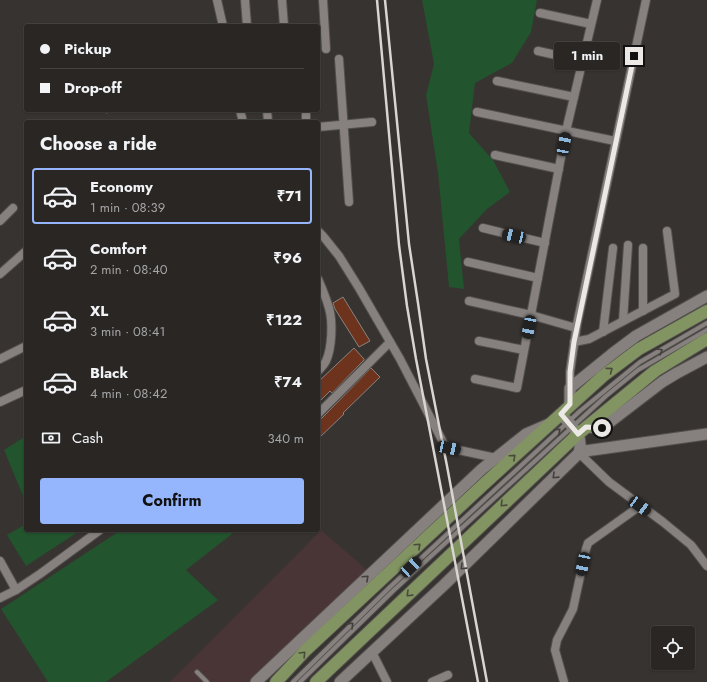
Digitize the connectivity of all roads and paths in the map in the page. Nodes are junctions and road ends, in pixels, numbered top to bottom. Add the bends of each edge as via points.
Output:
1 (217, 0) edge
2 (245, 0) edge
3 (282, 0) edge
4 (323, 0) edge
5 (597, 0) edge
6 (646, 0) edge
7 (540, 13) dead end
8 (222, 24) edge
9 (247, 24) edge
10 (284, 24) edge
11 (591, 24) junction
12 (326, 49) dead end
13 (538, 51) dead end
14 (339, 59) dead end
15 (583, 61) junction
16 (497, 81) dead end
17 (574, 97) junction
18 (477, 112) dead end
19 (372, 122) dead end
20 (344, 125) junction
21 (320, 127) edge
22 (566, 131) junction
23 (616, 141) junction
24 (495, 155) dead end
25 (559, 169) junction
26 (349, 202) dead end
27 (12, 208) dead end
28 (0, 221) edge
29 (483, 228) dead end
30 (667, 231) dead end
31 (320, 233) edge
32 (545, 243) junction
33 (628, 245) dead end
34 (613, 248) dead end
35 (644, 248) dead end
36 (24, 253) edge
37 (468, 262) dead end
38 (0, 274) edge
39 (538, 278) junction
40 (320, 284) edge
41 (707, 296) edge
42 (469, 301) dead end
43 (643, 311) junction
44 (707, 311) edge
45 (531, 316) junction
46 (623, 321) junction
47 (707, 323) edge
48 (576, 328) junction
49 (707, 330) edge
50 (603, 332) junction
51 (707, 339) edge
52 (479, 341) dead end
53 (390, 342) junction
54 (574, 342) junction
55 (24, 347) edge
56 (524, 350) junction
57 (707, 356) edge
58 (0, 359) edge
59 (320, 369) edge
60 (475, 380) dead end
61 (570, 388) junction
62 (24, 391) edge
63 (0, 402) edge
64 (570, 404) junction
65 (320, 412) edge
66 (550, 424) junction
67 (573, 425) junction
68 (707, 434) edge
69 (579, 453) junction
70 (496, 458) junction
71 (640, 506) junction
72 (97, 532) edge
73 (0, 561) edge
74 (707, 566) edge
75 (16, 590) junction
76 (0, 598) edge
77 (372, 652) junction
78 (197, 672) dead end
79 (448, 674) dead end
80 (207, 682) edge
81 (256, 682) edge
82 (276, 682) edge
83 (293, 682) edge
84 (300, 682) edge
85 (316, 682) edge
86 (340, 682) edge
87 (387, 682) edge
88 (432, 682) edge
89 (564, 682) edge

1 - 8 street
2 - 9 street
3 - 10 street
4 - 12 street
5 - 11 street
6 - 23 street
7 - 11 street
11 - 15 street
13 - 15 street
14 - 20 street
15 - 17 street
16 - 17 street
17 - 22 street
18 - 22 street
19 - 20 street
20 - 21 street
20 - 26 street
22 - 23 street
22 - 25 street
23 - 48 street
24 - 25 street
25 - 32 street
27 - 28 street
29 - 32 street
30 - 43 street via 675,294
31 - 53 street via 350,273
32 - 39 street
33 - 46 street
34 - 50 street
35 - 43 street
36 - 38 street
37 - 39 street
39 - 45 street
40 - 59 street via 329,308 331,332 327,356
41 - 61 street via 636,336
42 - 45 street
43 - 46 street
64 -> 44 main road via 639,348
45 - 48 street
45 - 56 street
46 - 50 street
67 -> 47 lane via 615,382 640,362
48 - 54 street
49 - 67 lane via 638,370
50 - 54 street via 589,340
51 - 67 main road
52 - 56 street
53 - 65 street
53 - 70 street via 444,444 449,448
54 - 61 street
55 - 58 street
56 - 60 street via 517,388
57 - 67 street via 662,382 602,428
61 - 64 street
62 - 63 street
64 - 67 main road
66 - 67 main road
66 - 70 street via 526,434
82 -> 66 main road via 306,650
67 - 69 street via 580,441
83 -> 67 lane via 390,587
67 - 84 lane via 394,590
67 -> 85 main road
68 - 69 street
69 - 71 street via 609,482
69 -> 77 street
81 -> 70 street via 455,493
71 - 74 street via 690,545
71 - 89 street via 588,543 573,609 556,645
72 - 75 street
73 - 75 street
75 - 76 street
77 - 86 street
77 - 87 street
78 - 80 lane
79 - 88 street

